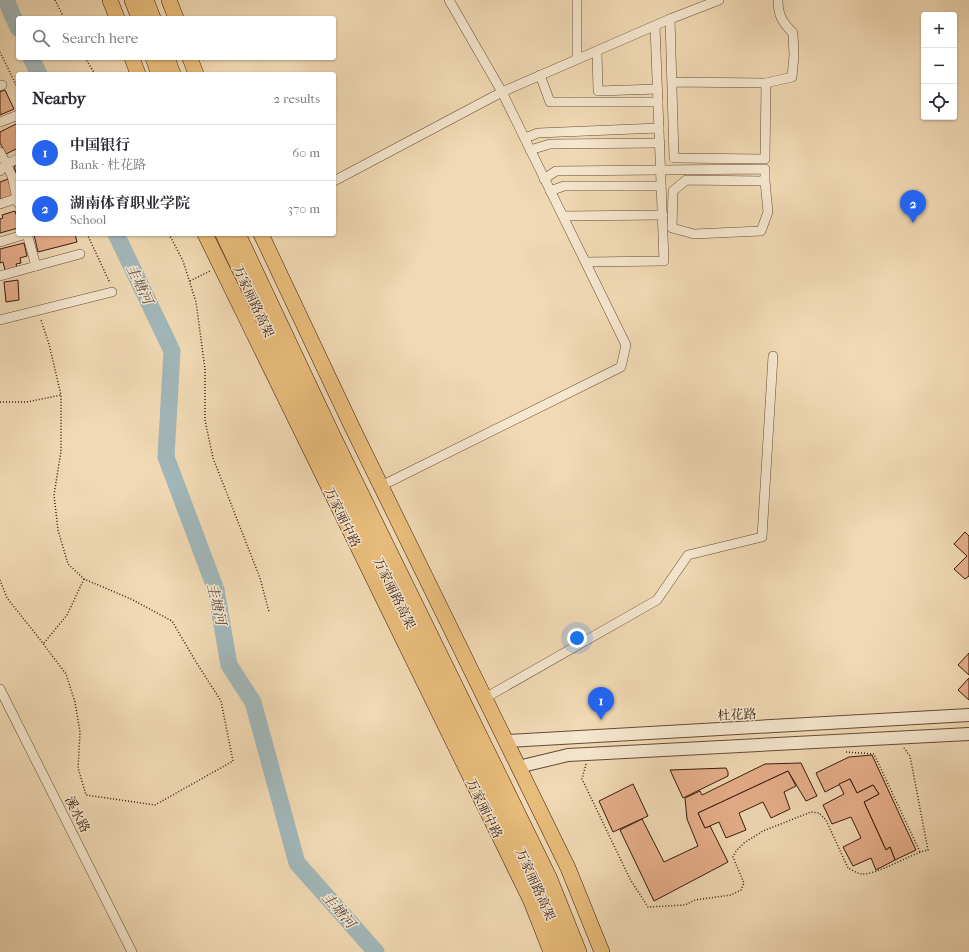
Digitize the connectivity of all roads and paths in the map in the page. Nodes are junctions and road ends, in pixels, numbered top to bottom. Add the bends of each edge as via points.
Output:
1 (54, 0) edge
2 (110, 0) edge
3 (132, 0) edge
4 (146, 0) edge
5 (169, 0) edge
6 (449, 0) edge
7 (577, 0) edge
8 (719, 0) edge
9 (778, 0) edge
10 (63, 16) edge
11 (116, 16) edge
12 (137, 16) edge
13 (152, 16) edge
14 (175, 16) edge
15 (670, 19) junction
16 (655, 26) junction
17 (596, 51) junction
18 (0, 52) edge
19 (577, 59) junction
20 (86, 60) edge
21 (133, 60) edge
22 (154, 60) edge
23 (169, 60) edge
24 (191, 60) edge
25 (94, 72) edge
26 (137, 72) edge
27 (158, 72) edge
28 (172, 72) edge
29 (195, 72) edge
30 (540, 75) junction
31 (672, 82) junction
32 (766, 83) junction
33 (16, 85) edge
34 (657, 89) junction
35 (598, 91) junction
36 (502, 92) junction
37 (598, 102) junction
38 (658, 102) junction
39 (16, 116) edge
40 (0, 122) edge
41 (659, 128) junction
42 (524, 138) junction
43 (660, 143) junction
44 (530, 150) junction
45 (0, 152) edge
46 (765, 159) junction
47 (16, 160) edge
48 (3, 167) edge
49 (765, 169) junction
50 (661, 171) junction
51 (544, 179) junction
52 (336, 181) edge
53 (765, 181) junction
54 (661, 186) junction
55 (550, 191) junction
56 (16, 192) edge
57 (16, 200) edge
58 (0, 204) edge
59 (662, 215) junction
60 (563, 216) junction
61 (20, 236) edge
62 (27, 236) edge
63 (88, 236) edge
64 (170, 236) edge
65 (206, 236) edge
66 (224, 236) edge
67 (239, 236) edge
68 (262, 236) edge
69 (0, 242) edge
70 (80, 254) dead end
71 (586, 262) junction
72 (36, 266) junction
73 (220, 266) junction
74 (0, 276) edge
75 (190, 281) junction
76 (112, 292) joint
77 (38, 310) junction
78 (0, 320) edge
79 (773, 356) dead end
80 (61, 395) junction
81 (0, 402) edge
82 (381, 486) junction
83 (84, 579) junction
84 (0, 580) edge
85 (268, 612) dead end
86 (44, 644) junction
87 (0, 689) edge
88 (485, 698) junction
89 (969, 715) edge
90 (969, 734) edge
91 (506, 741) junction
92 (903, 747) dead end
93 (843, 751) dead end
94 (585, 761) dead end
95 (518, 767) junction
96 (920, 852) junction
97 (132, 952) edge
98 (551, 952) edge
99 (565, 952) edge
100 (580, 952) edge
101 (602, 952) edge

1 - 10 path
2 - 11 main road
3 - 12 main road
4 - 13 main road
5 - 14 main road
6 - 36 street
7 - 19 street
8 - 15 street
9 - 32 street via 778,12 784,25 793,33 792,77
15 - 16 street
15 - 31 street
16 - 17 street
16 - 34 street
17 - 19 street
17 - 35 street
18 - 33 path
19 - 30 street
20 - 25 path
21 - 26 main road
22 - 27 main road
23 - 28 main road
24 - 29 main road
30 - 36 street
30 - 37 street via 550,102
31 - 32 street
31 - 46 street via 674,158
32 - 46 street
34 - 35 street
34 - 38 street
35 - 37 street
36 - 42 street
36 - 52 street
37 - 38 street
38 - 41 street
39 - 40 street
41 - 42 street via 538,133
41 - 43 street
42 - 44 street
43 - 44 street via 550,144
43 - 50 street
44 - 51 street
45 - 48 street
46 - 49 street
47 - 48 street
48 - 56 street via 12,176
49 - 50 street
49 - 53 street
50 - 51 street via 556,171
50 - 54 street
51 - 55 street
53 - 53 street via 686,180 673,191 672,228 694,234 761,231 768,212
54 - 55 street via 564,186
54 - 59 street
55 - 60 street
57 - 58 street
59 - 60 street
59 - 71 street via 664,261
60 - 71 street
61 - 69 street
62 - 72 street
63 - 76 path
64 - 75 path via 184,261
65 - 73 main road, 万家丽中路
66 - 99 main road, 万家丽路高架 via 322,444 536,882
67 - 100 main road, 万家丽路高架 via 334,438 549,877
68 - 82 main road
70 - 72 street
71 - 82 street via 626,345 621,368
72 - 74 street
73 - 75 path
73 - 98 main road, 万家丽中路 via 531,901
75 - 85 path via 201,332 205,369 205,420 213,458 260,578
76 - 77 street
77 - 78 street
77 - 80 path
79 - 88 street via 762,537 688,555 657,600
80 - 81 path via 27,402
80 - 83 path via 61,451 54,495 58,530 68,564
82 - 88 main road
83 - 86 path via 67,615
83 - 86 path via 131,599 172,621 221,701 233,761 155,805 86,795 78,768 80,732 75,702 66,674
84 - 86 path via 7,598
87 - 97 street, 溪水路
88 - 91 main road
89 - 91 street, 杜花路
90 - 95 street via 568,754
91 - 95 main road
92 - 96 path via 910,756 928,850
93 - 96 path via 874,754
94 - 96 path via 582,779 630,879 648,907 685,904 695,900 731,895 741,890 744,883 733,857 736,851 763,831 811,812 819,813 826,820 848,868 853,871 863,874 874,872
95 - 101 main road via 568,868

